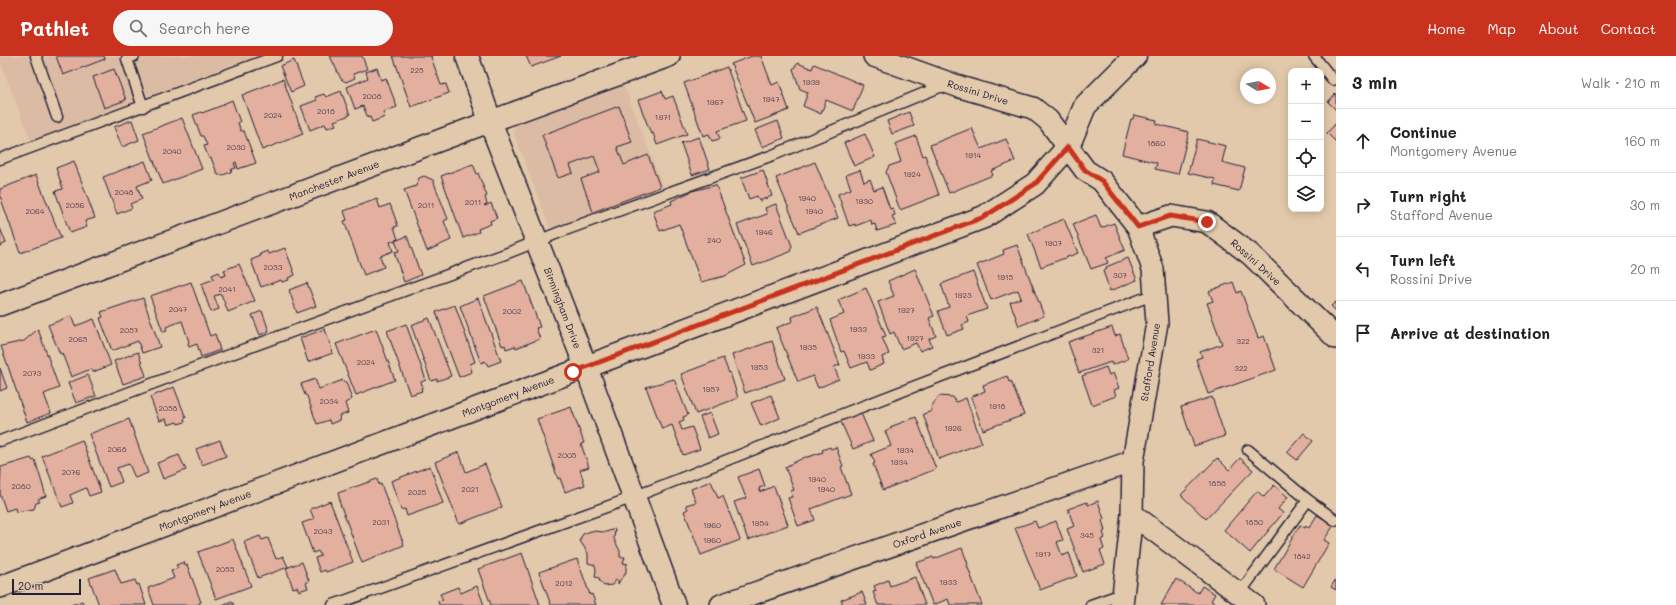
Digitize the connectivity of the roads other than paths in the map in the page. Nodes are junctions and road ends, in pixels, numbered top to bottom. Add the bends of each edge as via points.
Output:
1 (36, 56) edge
2 (134, 56) edge
3 (277, 56) edge
4 (467, 56) edge
5 (669, 56) edge
6 (874, 56) edge
7 (1135, 56) edge
8 (1314, 56) edge
9 (1333, 80) dead end
10 (949, 83) junction
11 (143, 106) junction
12 (57, 117) dead end
13 (491, 121) junction
14 (1068, 147) junction
15 (0, 159) edge
16 (1138, 227) junction
17 (537, 241) junction
18 (1155, 294) junction
19 (0, 305) edge
20 (1336, 338) edge
21 (586, 367) junction
22 (0, 441) edge
23 (1248, 450) dead end
24 (1133, 461) junction
25 (634, 497) junction
26 (1308, 500) junction
27 (1132, 514) junction
28 (1335, 520) dead end
29 (0, 587) edge
30 (1123, 599) edge
31 (1246, 599) edge
32 (333, 605) edge
33 (674, 605) edge
34 (721, 605) edge
35 (1090, 605) edge

1 - 12 lane
2 - 11 lane via 127,59
3 - 11 lane
4 - 13 street, Birmingham Drive
5 - 13 street, Manchester Avenue
6 - 10 street, Rossini Drive
7 - 14 street, Montgomery Avenue via 1085,106
8 - 9 lane
10 - 14 street, Rossini Drive via 1033,108 1048,120
10 - 17 lane via 773,154
11 - 15 lane
13 - 17 street, Birmingham Drive
13 - 19 street, Manchester Avenue
14 - 16 street, Stafford Avenue via 1085,170 1102,181
14 - 21 street, Montgomery Avenue via 1035,184 984,217
16 - 18 street, Stafford Avenue via 1153,269
16 - 20 street, Rossini Drive via 1170,216 1207,222 1250,254
17 - 21 street, Birmingham Drive
17 - 22 lane
18 - 24 street, Stafford Avenue via 1157,323
18 - 25 lane
21 - 25 street, Birmingham Drive
21 - 29 street, Montgomery Avenue
23 - 26 lane
24 - 27 street, Stafford Avenue
24 - 34 street, Oxford Avenue
25 - 32 lane
25 - 33 street, Birmingham Drive
26 - 28 lane
26 - 31 lane
27 - 30 street, Stafford Avenue
27 - 31 street
30 - 35 lane

